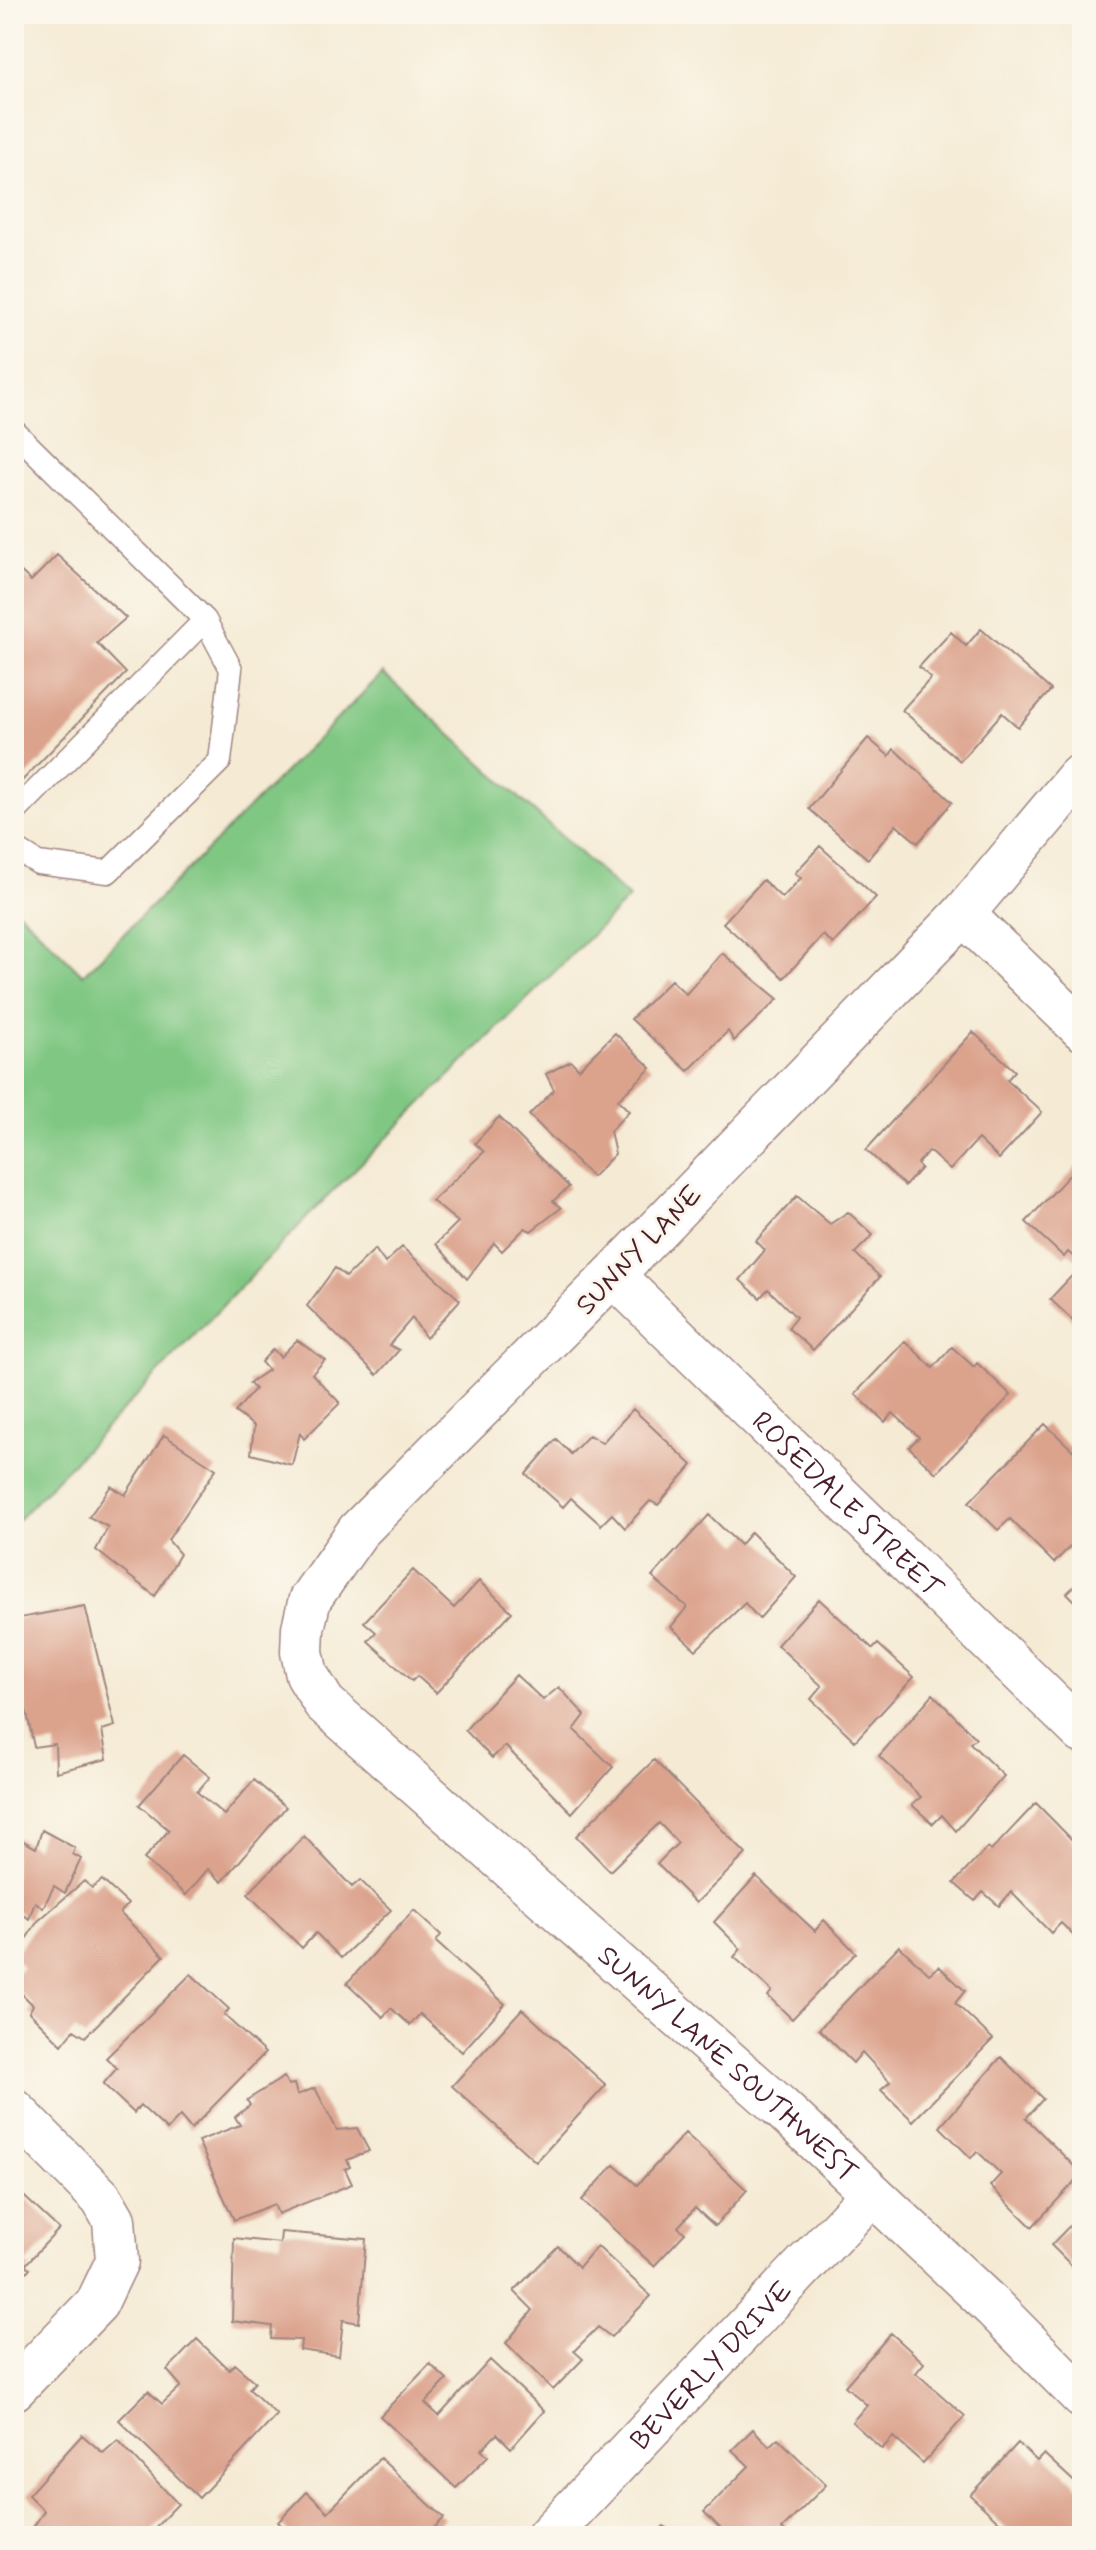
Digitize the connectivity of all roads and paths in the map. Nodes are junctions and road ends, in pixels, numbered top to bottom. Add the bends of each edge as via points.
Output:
1 (14, 431) edge
2 (205, 620) junction
3 (1078, 777) dead end
4 (14, 813) edge
5 (14, 848) edge
6 (963, 914) junction
7 (1082, 1029) edge
8 (613, 1275) junction
9 (1082, 1732) edge
10 (364, 1740) joint
11 (14, 2110) edge
12 (872, 2194) junction
13 (14, 2389) edge
14 (1082, 2397) edge
15 (548, 2536) edge

1 - 2 lane
2 - 4 lane
2 - 5 lane via 231,669 220,761 108,872 38,863
3 - 6 street, SUNNY LANE
6 - 7 street
6 - 8 street, SUNNY LANE
8 - 9 street, ROSEDALE STREET
8 - 10 street, SUNNY LANE via 358,1531 310,1599 302,1652 307,1675 324,1703
10 - 12 street, SUNNY LANE SOUTHWEST
11 - 13 street via 102,2199 114,2220 117,2261 97,2303
12 - 14 street, SUNNY LANE SOUTHWEST
12 - 15 street, BEVERLY DRIVE

